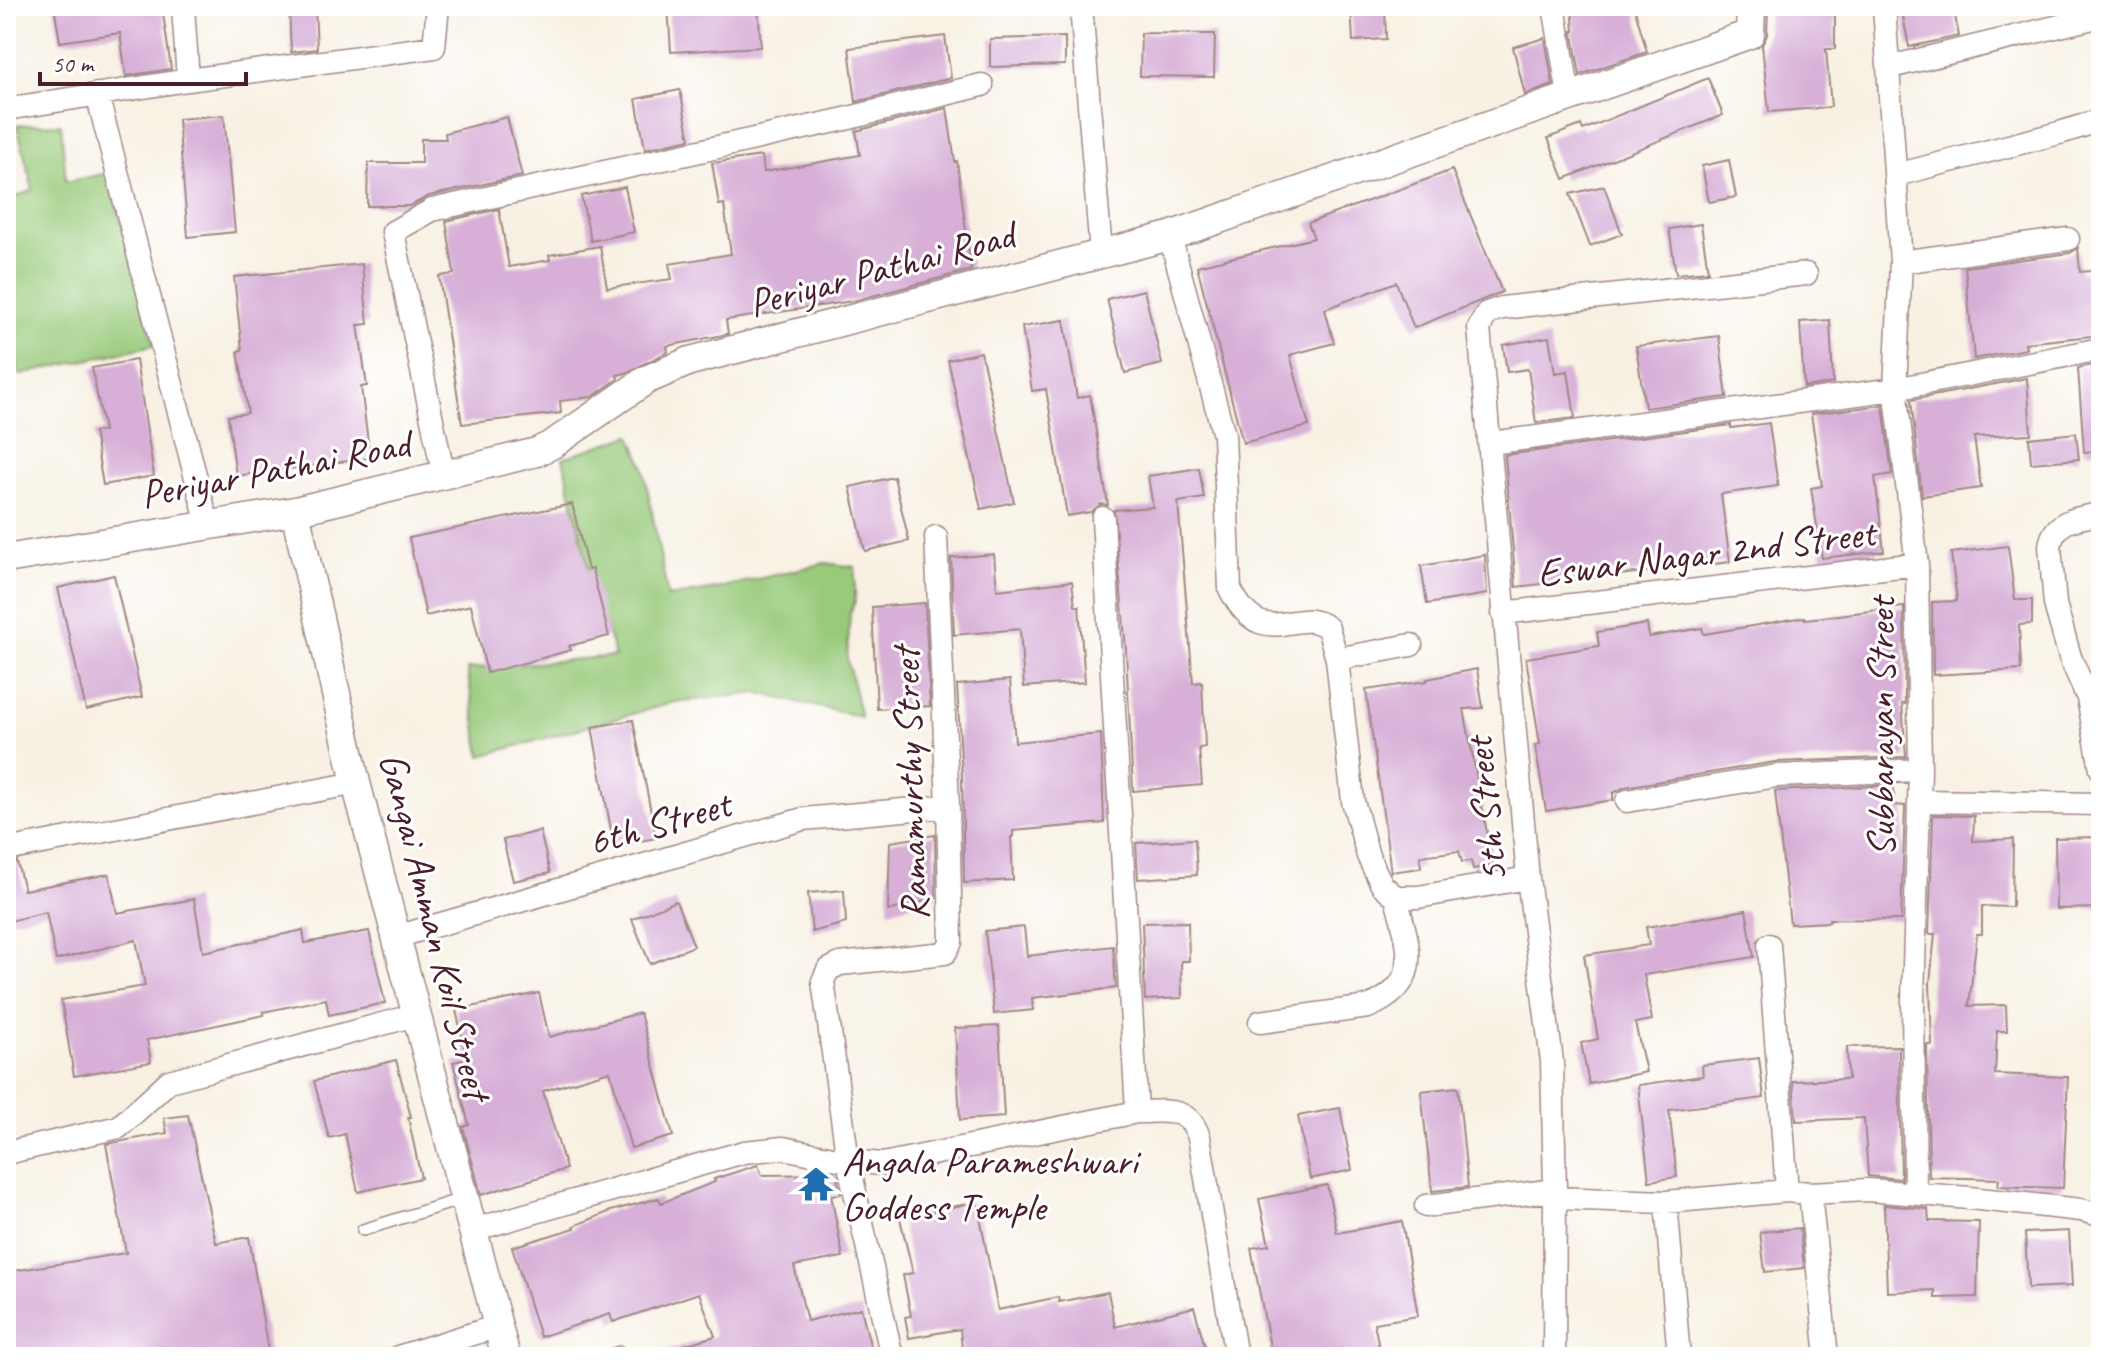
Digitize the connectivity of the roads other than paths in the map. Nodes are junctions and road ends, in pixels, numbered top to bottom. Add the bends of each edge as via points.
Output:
1 (183, 6) edge
2 (438, 6) edge
3 (1081, 6) edge
4 (1554, 6) edge
5 (1751, 6) edge
6 (1884, 6) edge
7 (2101, 16) edge
8 (1890, 67) junction
9 (188, 80) junction
10 (982, 85) dead end
11 (97, 94) junction
12 (1569, 96) junction
13 (6, 109) edge
14 (2101, 120) edge
15 (1896, 175) junction
16 (1170, 236) junction
17 (2068, 239) dead end
18 (1101, 253) junction
19 (1901, 262) junction
20 (1806, 274) dead end
21 (2101, 349) edge
22 (1895, 389) junction
23 (1491, 443) junction
24 (444, 477) junction
25 (295, 511) junction
26 (2101, 514) edge
27 (1103, 518) dead end
28 (208, 525) junction
29 (936, 537) dead end
30 (6, 559) edge
31 (1917, 564) junction
32 (1503, 613) junction
33 (1411, 645) dead end
34 (1337, 659) junction
35 (2094, 697) edge
36 (2101, 769) edge
37 (1920, 770) junction
38 (356, 783) junction
39 (1627, 801) dead end
40 (1919, 801) junction
41 (2101, 804) edge
42 (948, 806) junction
43 (6, 850) edge
44 (1528, 878) junction
45 (1396, 897) junction
46 (396, 937) junction
47 (1769, 945) dead end
48 (416, 1015) junction
49 (1260, 1022) dead end
50 (1137, 1112) junction
51 (6, 1153) edge
52 (848, 1161) junction
53 (1787, 1191) junction
54 (1810, 1193) junction
55 (1915, 1193) junction
56 (1554, 1194) junction
57 (463, 1198) junction
58 (1666, 1202) junction
59 (1426, 1206) dead end
60 (2101, 1215) edge
61 (363, 1230) dead end
62 (473, 1230) junction
63 (498, 1326) junction
64 (620, 1352) dead end
65 (398, 1357) edge
66 (506, 1357) edge
67 (603, 1357) edge
68 (892, 1357) edge
69 (1236, 1357) edge
70 (1554, 1357) edge
71 (1679, 1357) edge
72 (1827, 1357) edge

1 - 9 street
2 - 9 street via 434,47
3 - 18 street
4 - 12 street
5 - 12 street, Periyar Pathai Road via 1750,34
6 - 8 street, Subbarayan Street
7 - 8 street
8 - 15 street, Subbarayan Street
9 - 11 street
10 - 24 street via 432,210 393,232
11 - 13 street
11 - 28 street
12 - 16 street, Periyar Pathai Road
14 - 15 street
15 - 19 street, Subbarayan Street
16 - 18 street, Periyar Pathai Road
16 - 34 street via 1224,435 1230,589 1238,606 1261,623 1321,623 1333,639
17 - 19 street
18 - 24 street, Periyar Pathai Road via 690,361 646,380 537,452
19 - 22 street, Subbarayan Street
20 - 23 street, 5th Street via 1487,313 1479,328
21 - 22 street
22 - 23 street
22 - 31 street, Subbarayan Street
23 - 32 street, 5th Street
24 - 25 street, Periyar Pathai Road
25 - 28 street, Periyar Pathai Road
25 - 38 street, Gangai Amman Koil Street
26 - 35 street via 2070,519 2057,529 2050,546 2055,604 2070,657
27 - 50 street
28 - 30 street, Periyar Pathai Road
29 - 42 street, Ramamurthy Street
31 - 32 street, Eswar Nagar 2nd Street
31 - 37 street, Subbarayan Street
32 - 44 street, 5th Street
33 - 34 street
34 - 45 street via 1353,801 1368,856 1382,885
35 - 36 street
37 - 39 street via 1777,776
37 - 40 street, Subbarayan Street
38 - 43 street
38 - 46 street, Gangai Amman Koil Street
40 - 41 street
40 - 55 street, Subbarayan Street
42 - 46 street, 6th Street via 803,819
42 - 52 street, Ramamurthy Street via 951,942 945,953 840,964 828,970 823,981
44 - 45 street
44 - 56 street, 5th Street via 1552,1062
45 - 49 street via 1410,968 1399,987 1368,1007
46 - 48 street, Gangai Amman Koil Street
47 - 53 street
48 - 51 street via 169,1081 119,1127
48 - 57 street, Gangai Amman Koil Street
50 - 52 street via 883,1164
50 - 69 street via 1178,1112 1199,1137
52 - 62 street via 783,1148 744,1152
52 - 68 street
53 - 54 street
53 - 58 street
54 - 55 street
54 - 72 street
55 - 60 street
56 - 58 street
56 - 59 street
56 - 70 street, 5th Street
57 - 61 lane
57 - 62 street, Gangai Amman Koil Street
58 - 71 street
62 - 63 street, Gangai Amman Koil Street
63 - 65 street
63 - 66 street, Gangai Amman Koil Street
64 - 67 lane

